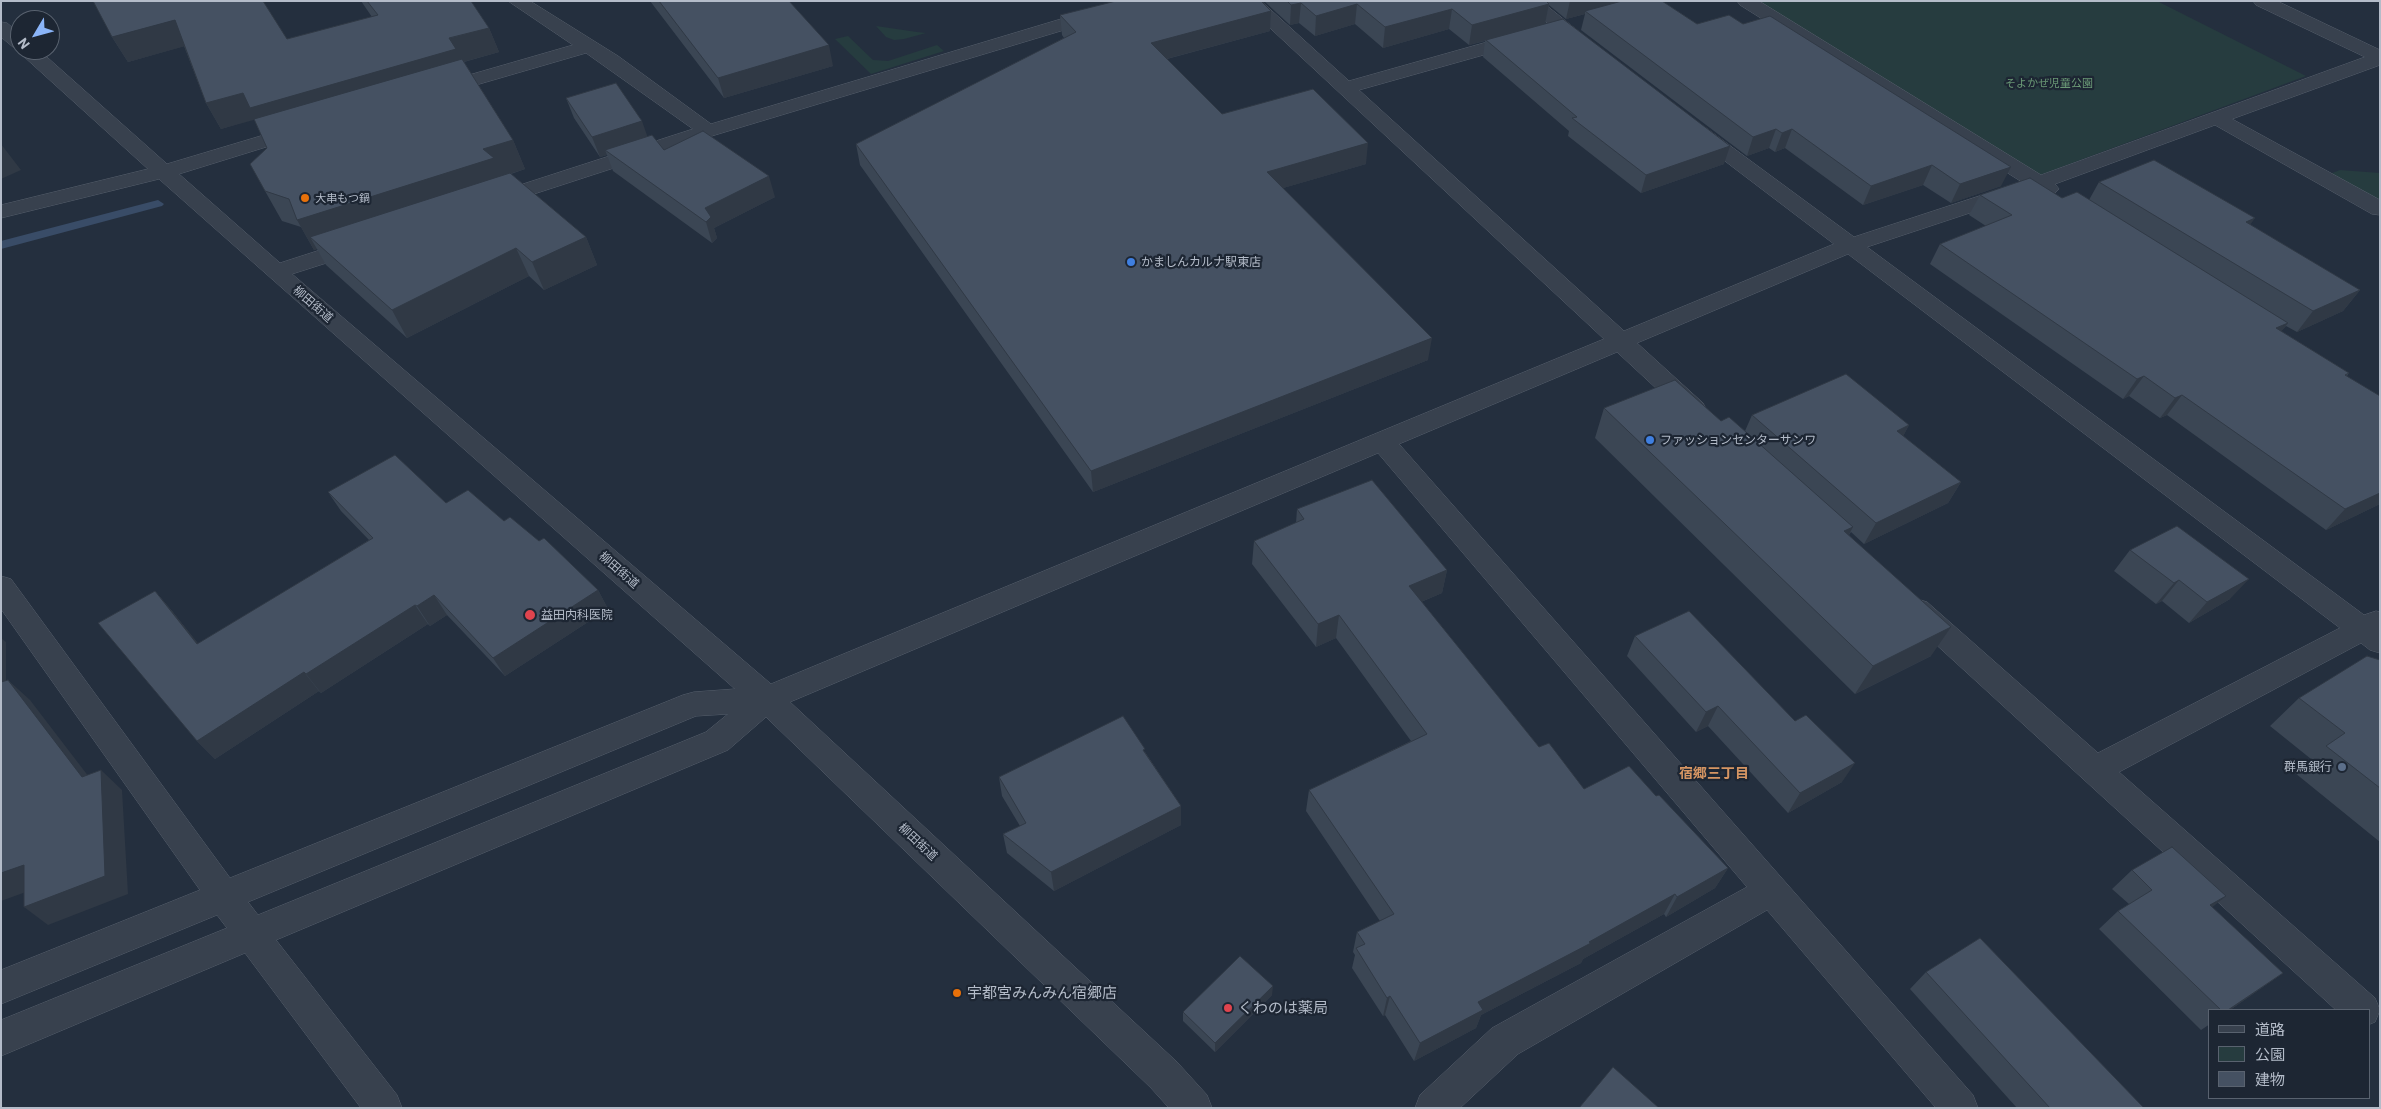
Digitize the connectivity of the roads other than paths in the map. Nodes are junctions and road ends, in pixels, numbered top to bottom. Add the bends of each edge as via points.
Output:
1 (518, 1) edge
2 (1141, 1) edge
3 (1250, 1) edge
4 (1529, 1) edge
5 (1746, 1) edge
6 (2262, 1) edge
7 (1556, 29) junction
8 (588, 46) junction
9 (1602, 57) edge
10 (2380, 58) edge
11 (39, 60) edge
12 (1345, 88) junction
13 (418, 96) edge
14 (1681, 118) edge
15 (2216, 118) junction
16 (315, 126) edge
17 (708, 130) junction
18 (165, 171) junction
19 (2038, 183) junction
20 (2064, 199) edge
21 (473, 207) edge
22 (2380, 209) edge
23 (1, 212) edge
24 (370, 241) edge
25 (1848, 246) junction
26 (276, 272) junction
27 (1619, 342) junction
28 (1708, 422) edge
29 (1382, 440) junction
30 (1902, 596) edge
31 (6, 603) edge
32 (2374, 631) edge
33 (767, 698) junction
34 (2095, 770) junction
35 (1772, 890) junction
36 (224, 895) junction
37 (251, 934) junction
38 (1, 987) edge
39 (2361, 1009) edge
40 (1, 1038) edge
41 (384, 1108) edge
42 (1194, 1108) edge
43 (1433, 1108) edge
44 (1960, 1108) edge

1 - 8 street
2 - 17 street
3 - 12 street
4 - 7 street
5 - 19 street
6 - 10 street
7 - 9 street
7 - 12 street
8 - 13 street
8 - 17 street
10 - 15 street
11 - 18 street, 柳田街道
12 - 27 street
14 - 25 street
15 - 19 street
15 - 22 street
16 - 18 street
17 - 21 street
18 - 23 street
18 - 26 street, 柳田街道
19 - 20 street
19 - 25 street
24 - 26 street
25 - 27 street
25 - 32 street
26 - 33 street, 柳田街道
27 - 28 street
27 - 29 street
29 - 33 street
29 - 35 street
30 - 34 street
31 - 36 street
32 - 34 street
33 - 36 street via 694,704
33 - 37 street via 717,742
33 - 42 street, 柳田街道 via 1164,1075
34 - 39 street
35 - 43 street via 1505,1041
35 - 44 street
36 - 37 street
36 - 38 street
37 - 40 street
37 - 41 street

